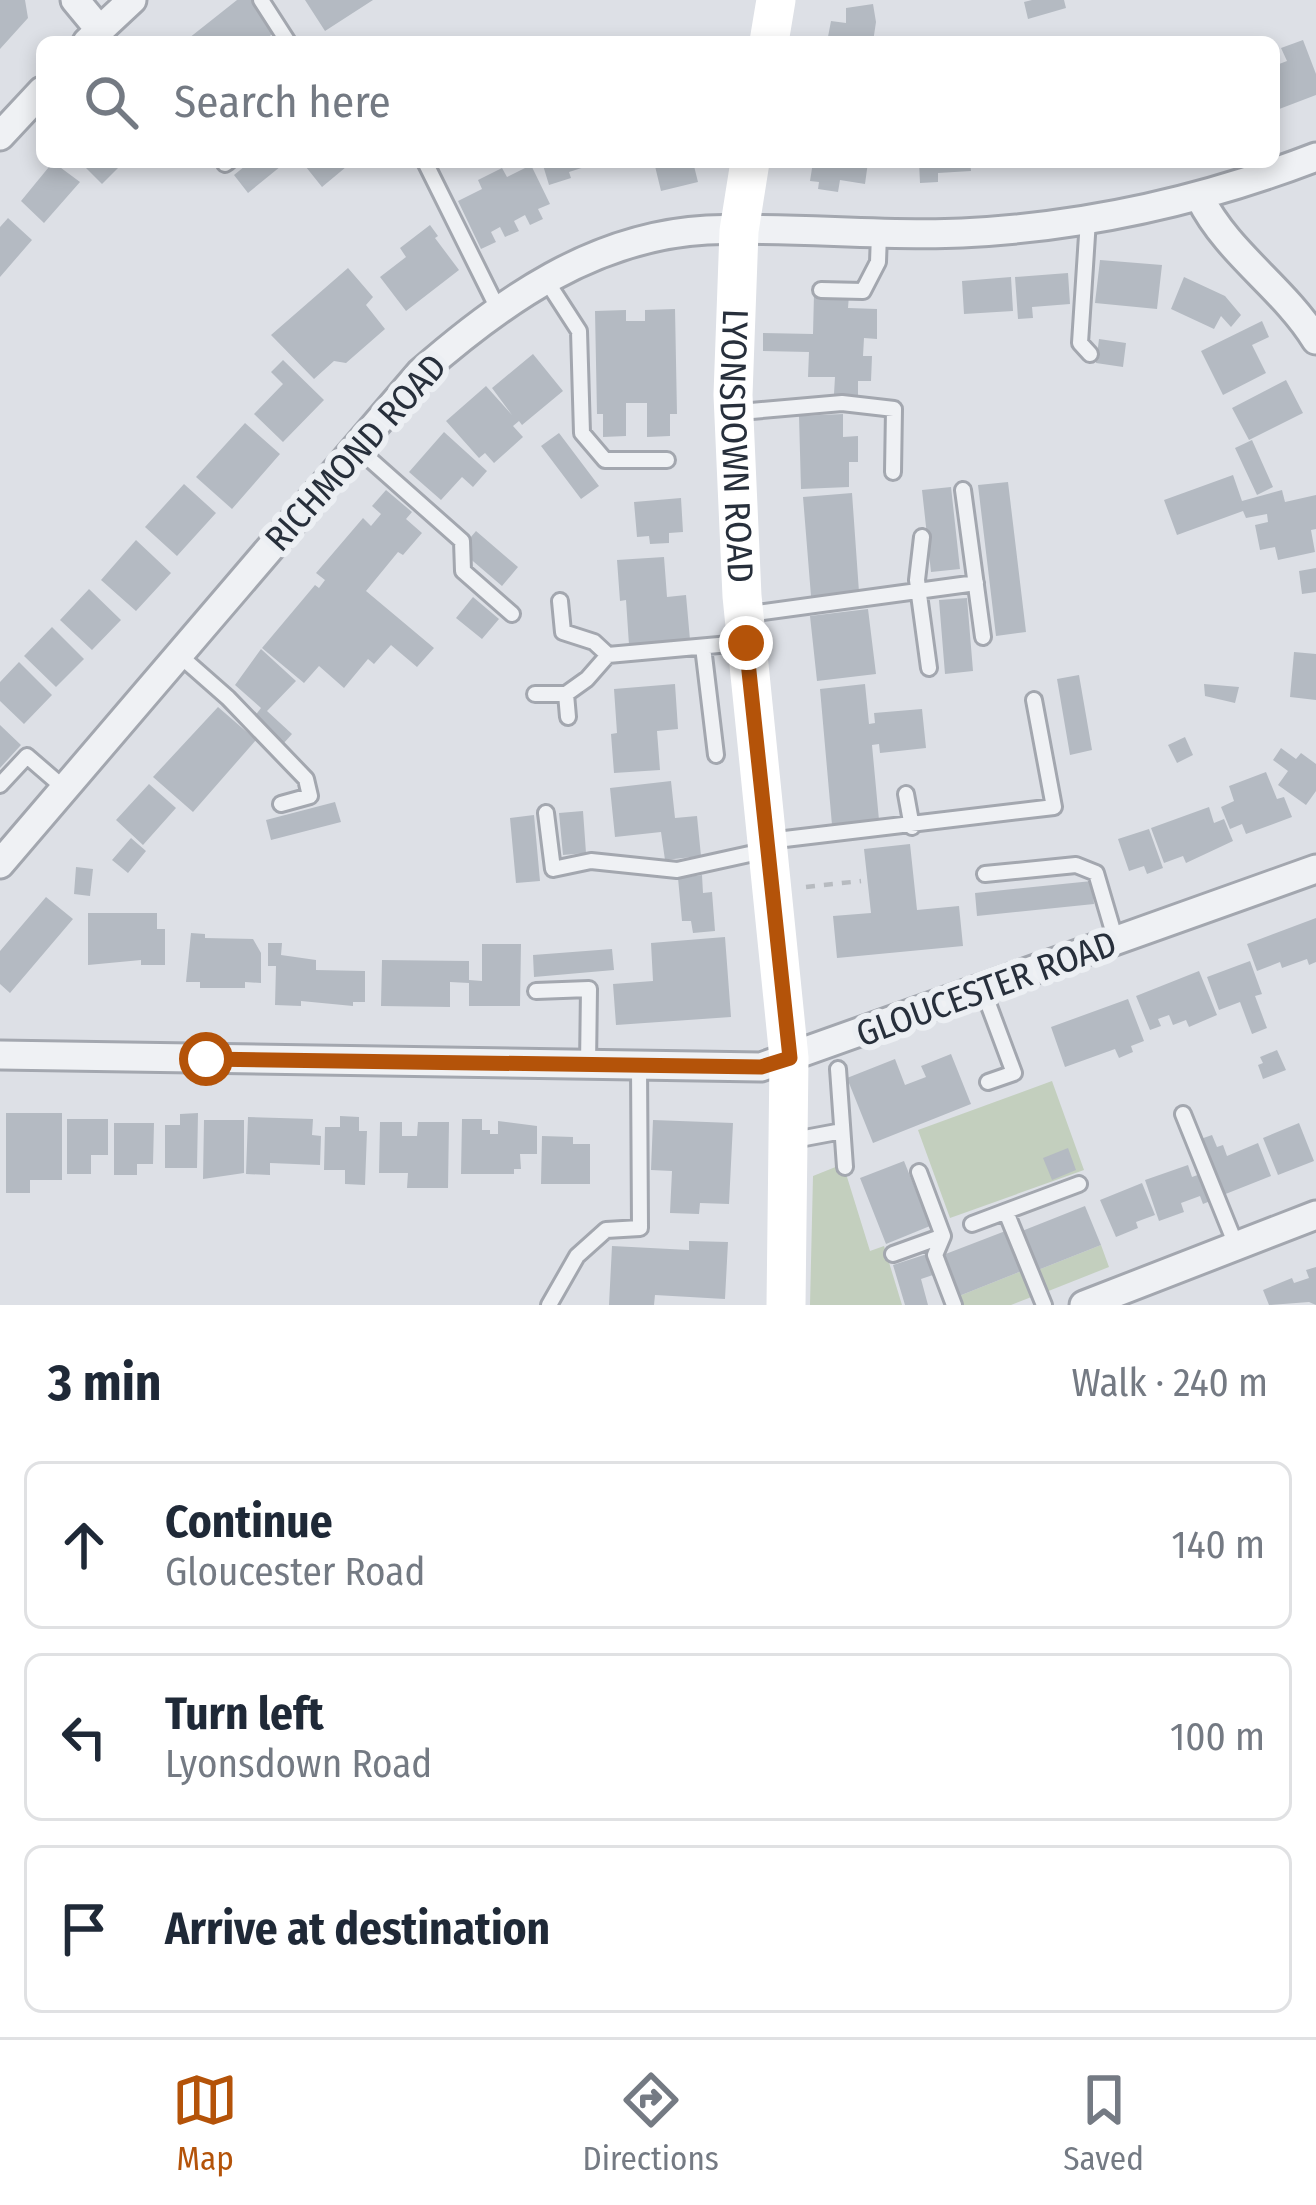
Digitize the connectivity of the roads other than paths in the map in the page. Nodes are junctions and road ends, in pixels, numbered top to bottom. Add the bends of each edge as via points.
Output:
1 (75, 0) edge
2 (131, 0) edge
3 (261, 0) edge
4 (776, 0) edge
5 (93, 36) edge
6 (283, 36) edge
7 (770, 36) edge
8 (36, 97) edge
9 (3, 128) edge
10 (1316, 157) edge
11 (428, 168) edge
12 (749, 168) edge
13 (1200, 198) junction
14 (1088, 219) junction
15 (739, 231) junction
16 (879, 234) junction
17 (545, 279) junction
18 (821, 290) dead end
19 (498, 310) junction
20 (1316, 340) edge
21 (1090, 354) dead end
22 (734, 413) junction
23 (356, 447) junction
24 (667, 460) dead end
25 (893, 472) dead end
26 (963, 490) dead end
27 (922, 537) dead end
28 (976, 583) junction
29 (918, 590) junction
30 (560, 601) dead end
31 (512, 614) dead end
32 (745, 629) junction
33 (983, 637) dead end
34 (703, 647) junction
35 (178, 654) junction
36 (608, 656) junction
37 (929, 668) dead end
38 (535, 694) dead end
39 (566, 694) junction
40 (1034, 700) dead end
41 (568, 717) dead end
42 (716, 755) dead end
43 (0, 785) edge
44 (64, 788) junction
45 (906, 794) dead end
46 (281, 804) dead end
47 (546, 813) dead end
48 (912, 827) junction
49 (766, 846) junction
50 (9, 847) edge
51 (1316, 869) edge
52 (985, 874) dead end
53 (1116, 941) junction
54 (982, 990) junction
55 (536, 991) dead end
56 (0, 1055) edge
57 (790, 1058) junction
58 (589, 1065) junction
59 (639, 1066) junction
60 (838, 1069) dead end
61 (988, 1082) dead end
62 (1183, 1114) dead end
63 (842, 1131) junction
64 (789, 1142) junction
65 (845, 1167) dead end
66 (919, 1172) dead end
67 (1079, 1184) dead end
68 (1006, 1212) junction
69 (1316, 1215) edge
70 (972, 1224) dead end
71 (943, 1235) junction
72 (1236, 1245) junction
73 (893, 1254) dead end
74 (549, 1305) edge
75 (787, 1305) edge
76 (953, 1305) edge
77 (1044, 1305) edge
78 (1084, 1305) edge

1 - 5 street
2 - 5 street
3 - 6 lane
4 - 7 street
8 - 9 street
10 - 13 street, RICHMOND ROAD
11 - 19 lane
12 - 15 street, LYONSDOWN ROAD
13 - 14 street, RICHMOND ROAD
13 - 20 street via 1228,242
14 - 16 street, RICHMOND ROAD
14 - 21 lane via 1080,343
15 - 16 street, RICHMOND ROAD
15 - 17 street, RICHMOND ROAD via 664,236
15 - 22 street, LYONSDOWN ROAD
16 - 18 lane via 878,262 863,291
17 - 19 street, RICHMOND ROAD
17 - 24 lane via 579,331 582,433 605,460
19 - 23 street, RICHMOND ROAD via 421,374
22 - 25 lane via 842,403 894,410
22 - 32 street, LYONSDOWN ROAD
23 - 31 lane via 462,541 463,571
23 - 35 street, RICHMOND ROAD
26 - 28 lane
27 - 29 lane
28 - 29 lane
28 - 33 lane
29 - 32 lane
29 - 37 lane
30 - 36 lane via 563,632
32 - 34 lane
32 - 49 street, LYONSDOWN ROAD
34 - 36 lane
34 - 42 lane
35 - 44 street, RICHMOND ROAD
35 - 46 lane via 306,778 310,796
36 - 39 lane
38 - 39 lane
39 - 41 lane
40 - 48 lane via 1054,807
43 - 44 lane via 27,756
44 - 50 street, RICHMOND ROAD
45 - 48 lane
47 - 49 lane via 553,869 590,861 677,870
48 - 49 lane
49 - 57 street, LYONSDOWN ROAD
51 - 53 street, GLOUCESTER ROAD
52 - 53 lane via 1076,865 1096,873
53 - 54 street, GLOUCESTER ROAD
54 - 57 street, GLOUCESTER ROAD
54 - 61 lane via 1014,1073
55 - 58 lane via 589,989
56 - 58 street, GLOUCESTER ROAD
57 - 59 street, GLOUCESTER ROAD via 761,1067
57 - 64 street, LYONSDOWN ROAD
58 - 59 street, GLOUCESTER ROAD
59 - 74 lane via 640,1228 606,1230 578,1256
60 - 63 lane
62 - 72 lane
63 - 64 lane
63 - 65 lane
64 - 75 street, LYONSDOWN ROAD
66 - 71 lane
67 - 68 lane
68 - 70 lane
68 - 77 lane
69 - 72 street
71 - 73 lane
71 - 76 lane via 935,1255
72 - 78 street

